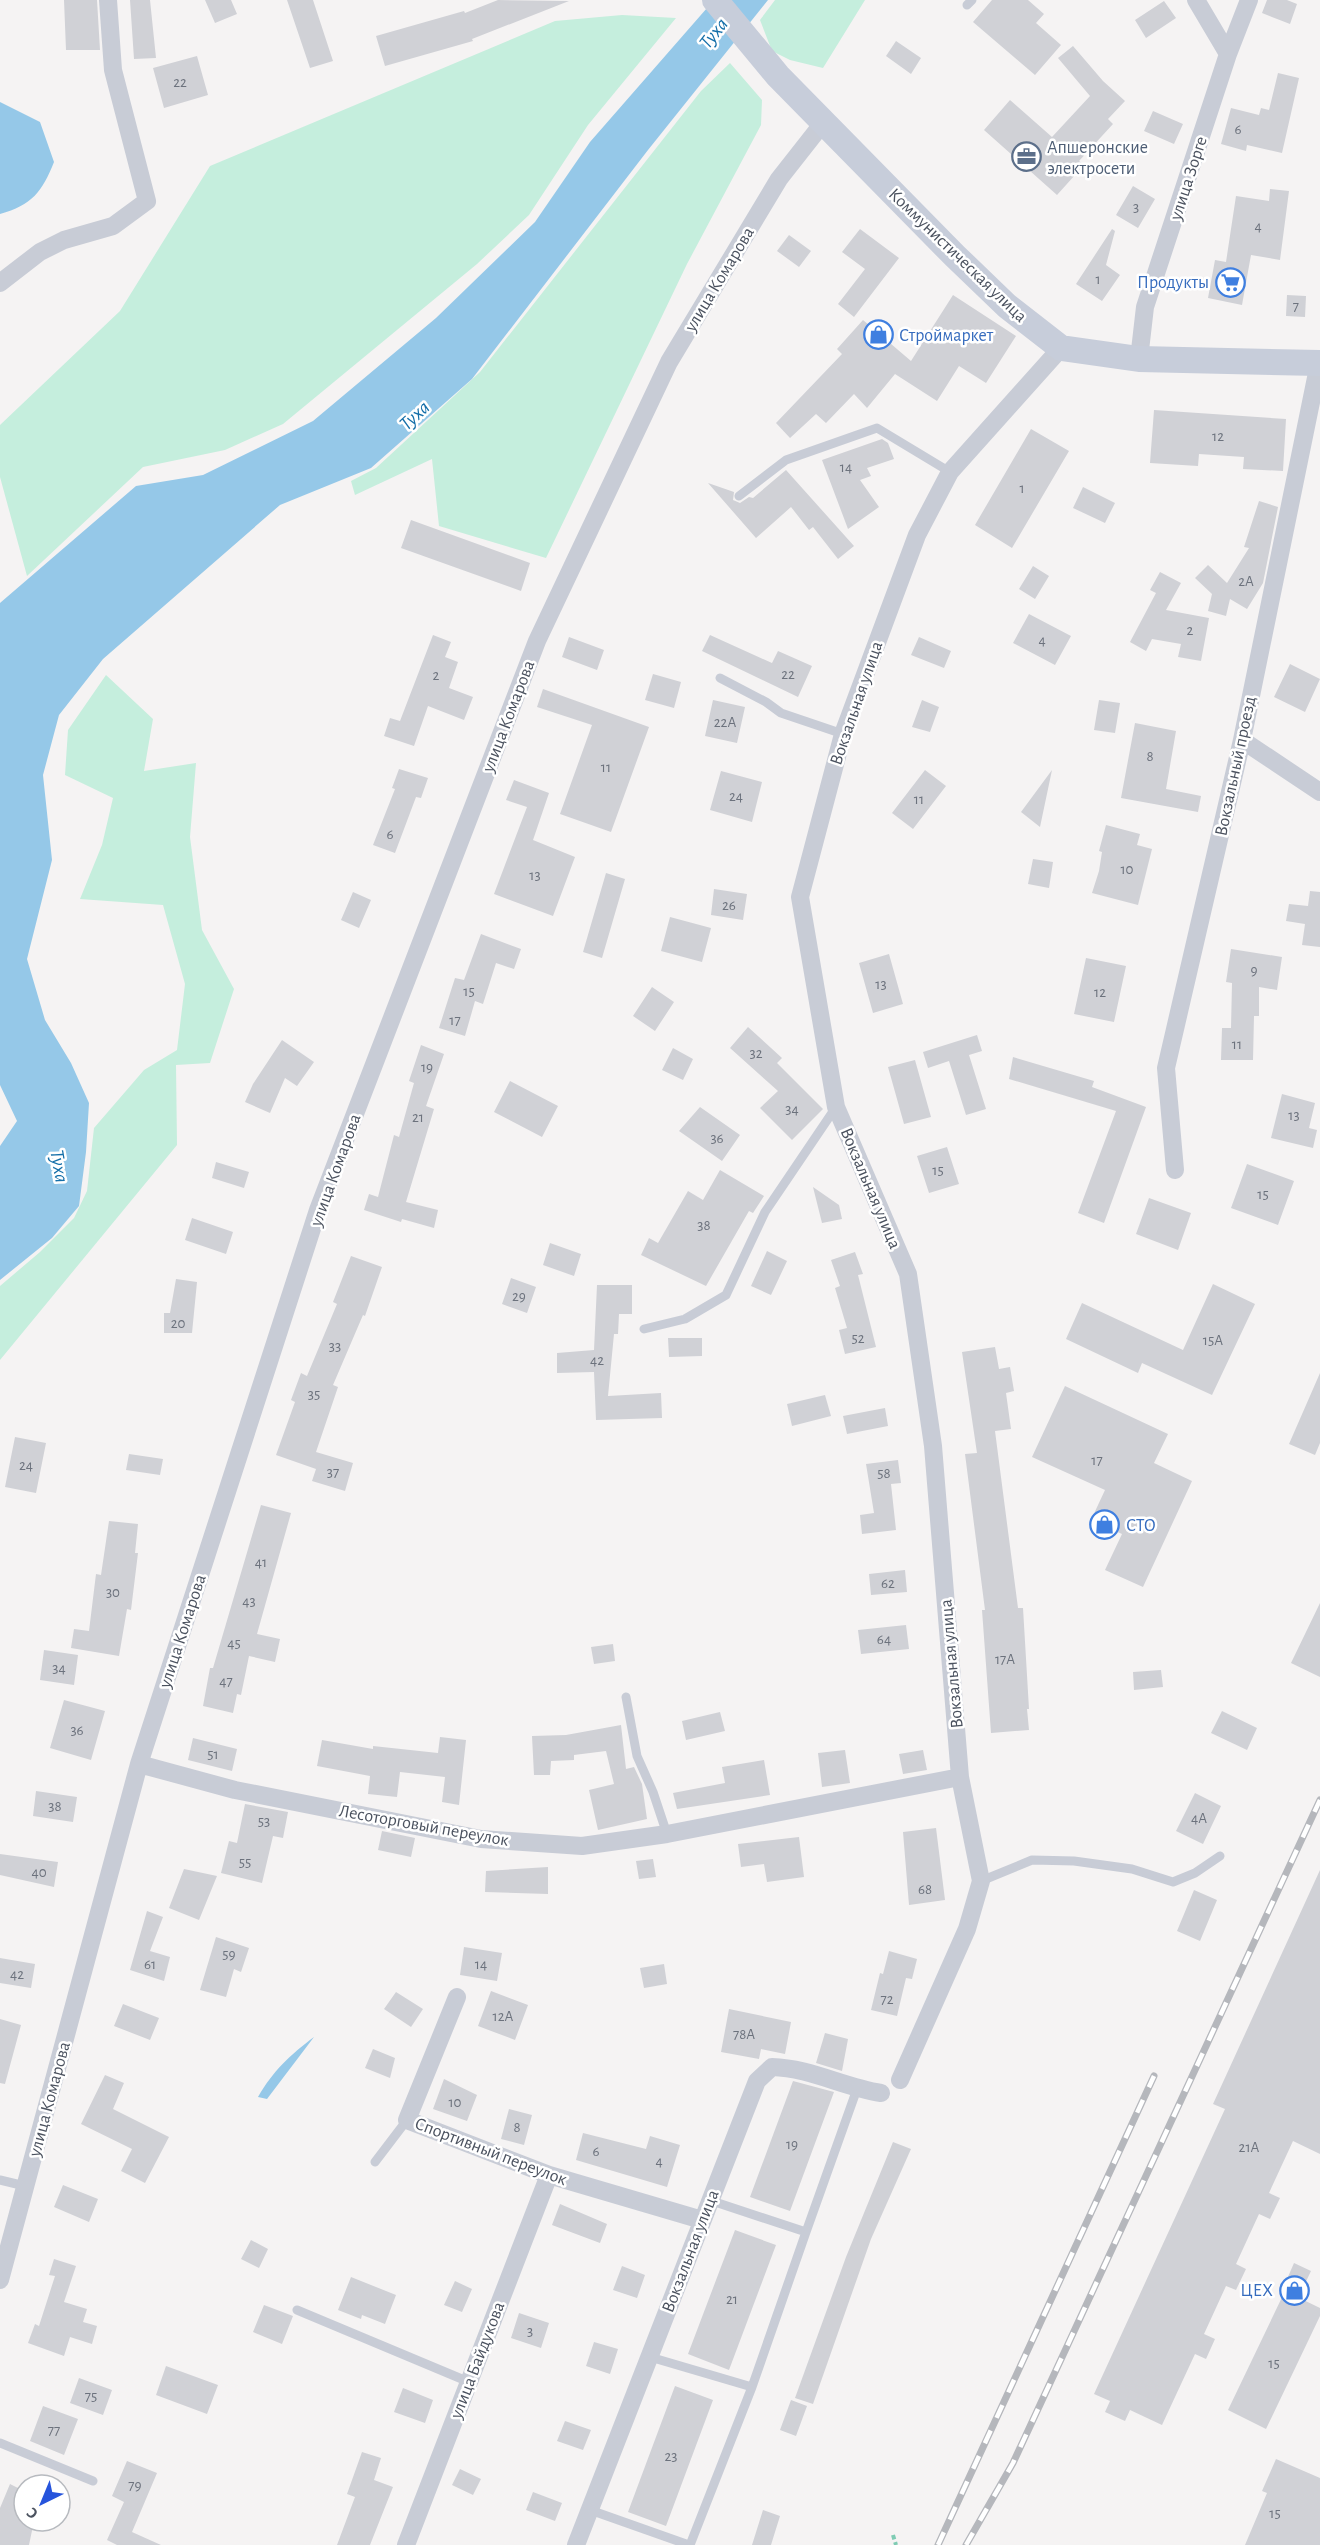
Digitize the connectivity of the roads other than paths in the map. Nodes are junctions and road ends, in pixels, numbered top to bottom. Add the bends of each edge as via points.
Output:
1 (108, 0) edge
2 (715, 0) edge
3 (1196, 0) edge
4 (1249, 0) edge
5 (1228, 54) junction
6 (823, 123) junction
7 (0, 283) edge
8 (1061, 348) junction
9 (1139, 359) junction
10 (1319, 363) edge
11 (950, 472) junction
12 (739, 496) dead end
13 (720, 678) dead end
14 (843, 734) junction
15 (1242, 740) junction
16 (1320, 792) edge
17 (836, 1107) junction
18 (1175, 1170) dead end
19 (644, 1329) dead end
20 (626, 1697) dead end
21 (139, 1764) junction
22 (960, 1777) junction
23 (667, 1834) junction
24 (1220, 1856) dead end
25 (981, 1881) junction
26 (457, 1997) dead end
27 (900, 2080) dead end
28 (857, 2089) junction
29 (880, 2093) dead end
30 (407, 2120) junction
31 (375, 2162) dead end
32 (549, 2175) junction
33 (0, 2180) edge
34 (25, 2186) junction
35 (709, 2200) junction
36 (702, 2220) junction
37 (806, 2232) junction
38 (0, 2280) edge
39 (297, 2310) dead end
40 (650, 2357) junction
41 (469, 2382) junction
42 (752, 2387) junction
43 (0, 2443) edge
44 (93, 2481) dead end
45 (590, 2510) junction
46 (406, 2545) edge
47 (576, 2545) edge
48 (689, 2545) edge

1 - 7 street via 113,70 147,201 114,226 64,240 40,252
2 - 6 main road, Коммунистическая улица
3 - 5 street
4 - 5 street, улица Зорге
5 - 9 street, улица Зорге via 1145,307
6 - 8 main road, Коммунистическая улица via 1007,306
6 - 21 street, улица Комарова via 779,179 669,362 537,641 318,1210
8 - 9 main road, Коммунистическая улица
8 - 11 street, Вокзальная улица
9 - 10 main road, Коммунистическая улица
10 - 15 street, Вокзальный проезд
11 - 12 lane via 877,428 786,460
11 - 14 street, Вокзальная улица via 917,535
13 - 14 lane via 781,713
14 - 17 street, Вокзальная улица via 800,897
15 - 16 street
15 - 18 street, Вокзальный проезд via 1166,1068
17 - 19 lane via 765,1212 726,1295 685,1319
17 - 22 street, Вокзальная улица via 908,1274 933,1446
20 - 23 lane via 637,1756
21 - 23 street, Лесоторговый переулок via 235,1790 481,1839 582,1846
21 - 34 street, улица Комарова
22 - 23 street, Лесоторговый переулок
22 - 25 street, Вокзальная улица
24 - 25 lane via 1173,1882 1132,1869 1032,1860
25 - 27 street, Вокзальная улица via 967,1929
26 - 30 street, Спортивный переулок
28 - 29 street, Вокзальная улица
28 - 35 street, Вокзальная улица via 795,2067 772,2067 757,2081
28 - 37 lane
30 - 31 lane
30 - 32 street, Спортивный переулок
32 - 36 street, Спортивный переулок
32 - 41 street, улица Байдукова
33 - 34 lane
34 - 38 street, улица Комарова
35 - 36 street, Вокзальная улица
35 - 37 lane
36 - 40 street, Вокзальная улица
37 - 42 lane
39 - 41 lane
40 - 42 lane
40 - 45 street, Вокзальная улица
41 - 46 street, улица Байдукова
42 - 48 lane
43 - 44 lane
45 - 47 street, Вокзальная улица
45 - 48 lane

